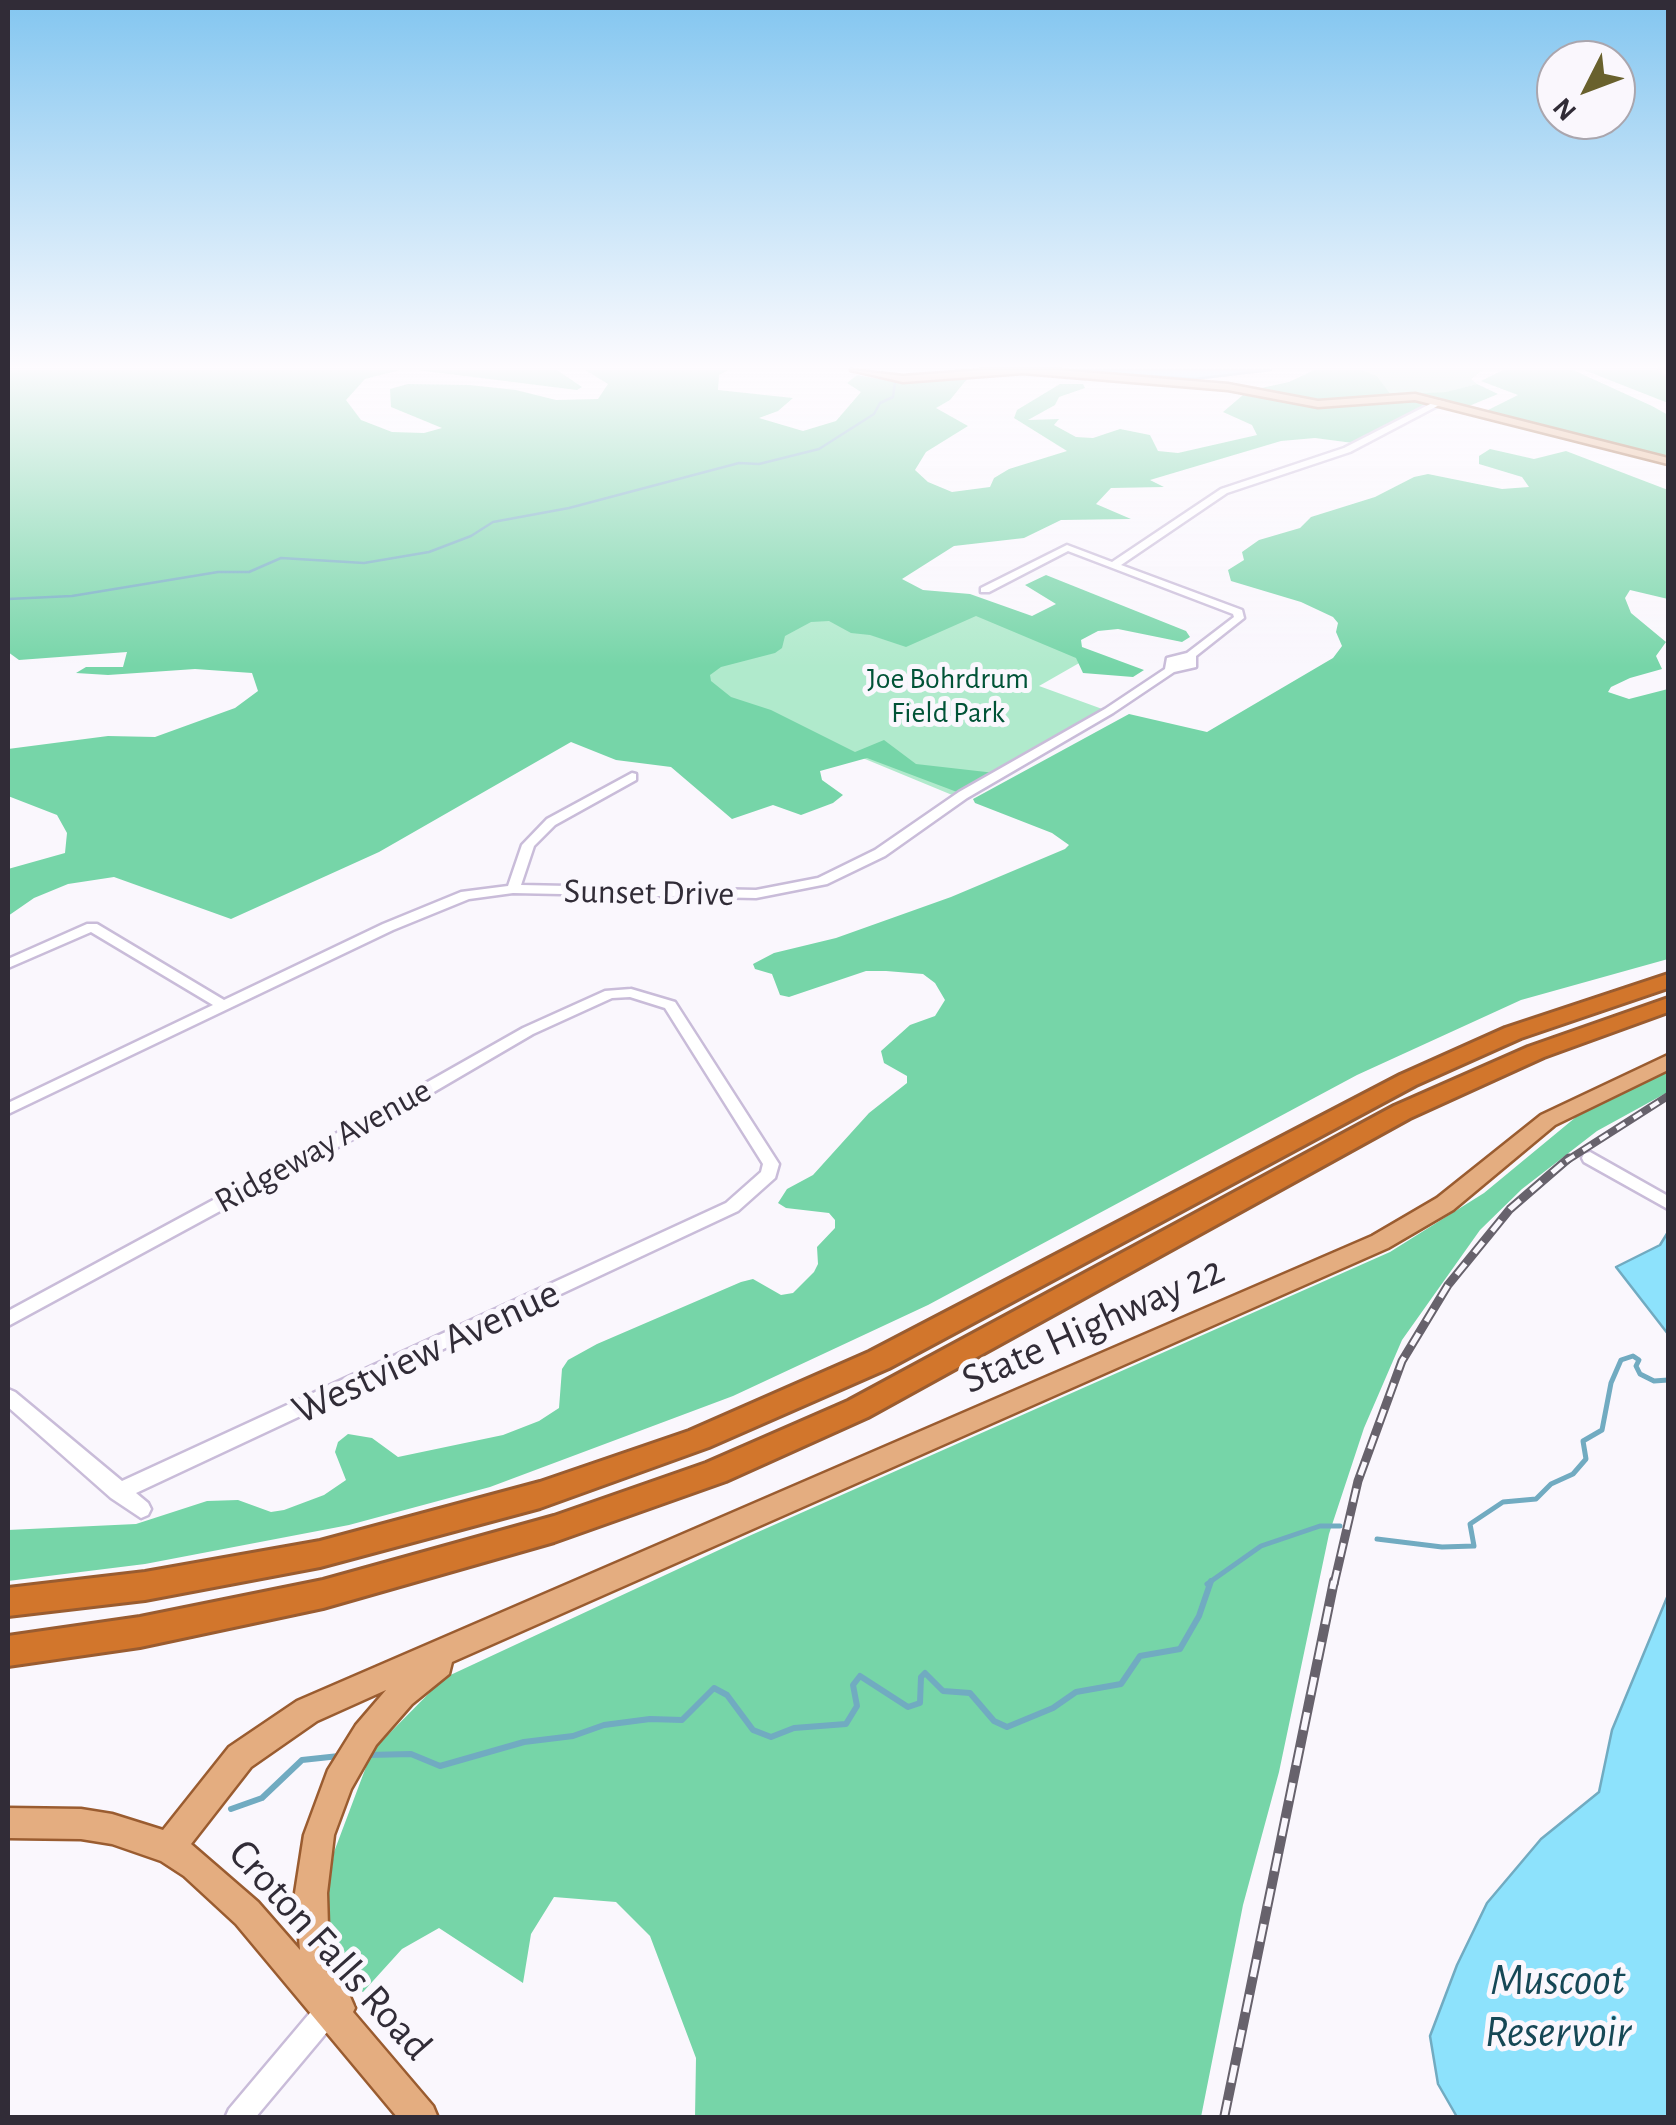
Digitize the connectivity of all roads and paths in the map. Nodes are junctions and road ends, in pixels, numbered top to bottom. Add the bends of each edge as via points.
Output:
1 (1289, 469) edge
2 (1114, 565) junction
3 (985, 590) dead end
4 (632, 777) dead end
5 (513, 889) junction
6 (8, 964) edge
7 (1668, 981) edge
8 (644, 996) joint
9 (223, 1005) junction
10 (1668, 1006) edge
11 (1668, 1062) edge
12 (8, 1109) edge
13 (1590, 1158) dead end
14 (1668, 1203) edge
15 (8, 1319) edge
16 (8, 1397) edge
17 (118, 1492) junction
18 (141, 1509) dead end
19 (8, 1602) edge
20 (524, 1619) junction
21 (8, 1650) edge
22 (8, 1823) edge
23 (169, 1848) junction
24 (329, 2010) junction
25 (354, 2041) junction
26 (238, 2118) edge
27 (421, 2118) edge

1 - 2 street via 1226,490
2 - 3 street via 1067,548
2 - 5 street, Sunset Drive via 1234,610 1239,618 1191,654 1192,665 1170,670 963,795 880,854 822,881 756,894
4 - 5 street via 551,822 528,845
5 - 9 street, Sunset Drive via 450,900
6 - 9 street via 92,927
7 - 19 highway via 1513,1034 1408,1080 879,1360 682,1446 490,1510 320,1554
8 - 15 street, Ridgeway Avenue via 610,994 528,1031
8 - 17 street, Westview Avenue via 670,1005 771,1164 769,1174 732,1207
9 - 12 street, Sunset Drive
10 - 21 highway via 1536,1052 1418,1104 902,1386 716,1472 382,1580 202,1621
11 - 20 main road, State Highway 22 via 1548,1120 1445,1204 1380,1242
13 - 14 street
16 - 17 street
17 - 18 street
20 - 23 main road via 281,1725 240,1757
20 - 25 main road via 440,1664 402,1694 366,1735 328,1806 314,1863 312,1927 324,1977
22 - 23 main road, Croton Falls Road via 81,1824
23 - 24 main road, Croton Falls Road via 247,1913
24 - 25 main road, Croton Falls Road
24 - 26 street
25 - 27 main road, Croton Falls Road

